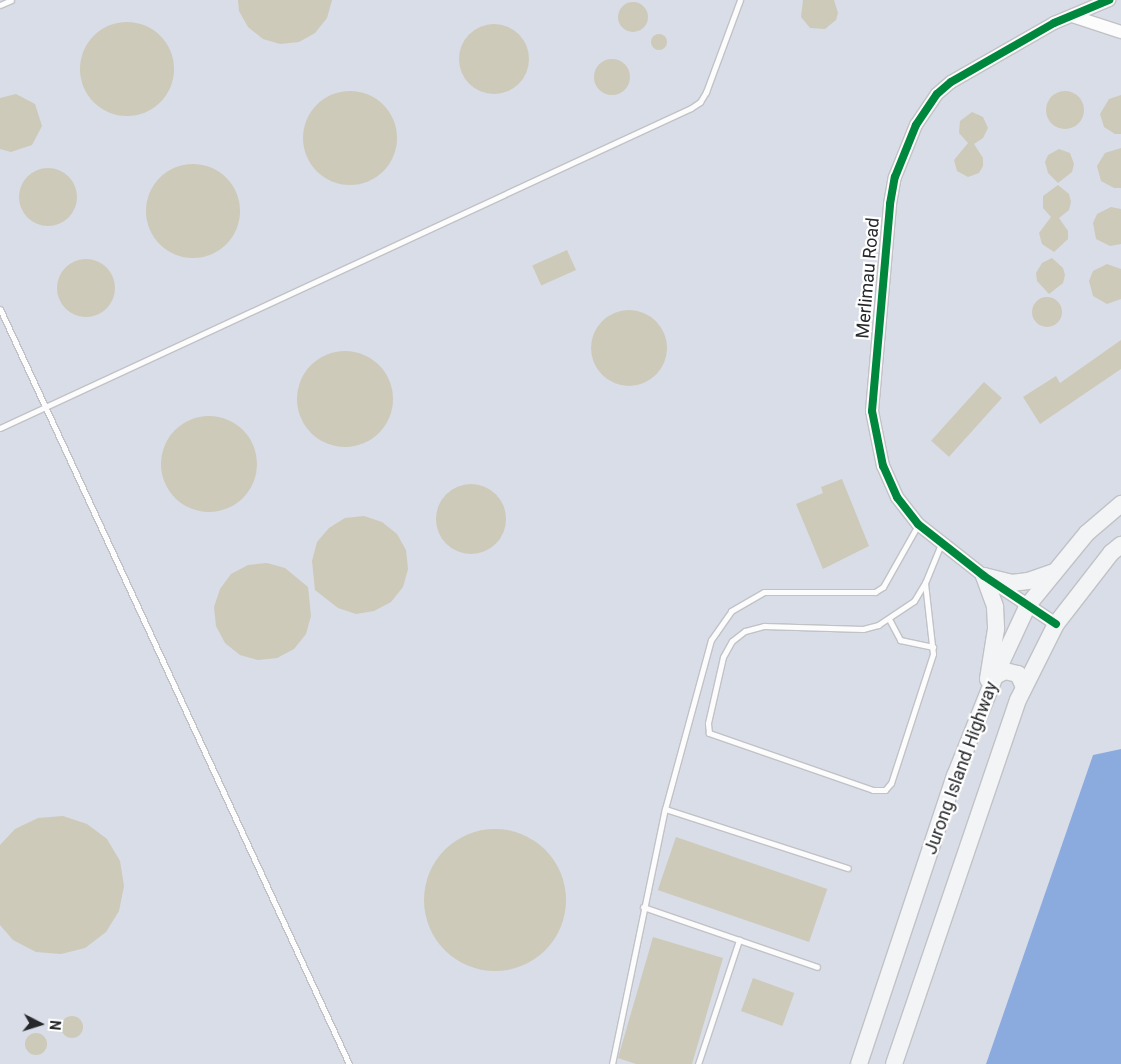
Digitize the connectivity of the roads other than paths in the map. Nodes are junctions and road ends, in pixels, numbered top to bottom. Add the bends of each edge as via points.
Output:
1 (11, 0) edge
2 (740, 0) edge
3 (1109, 0) edge
4 (0, 5) edge
5 (1072, 16) junction
6 (1121, 32) edge
7 (0, 309) edge
8 (46, 406) junction
9 (0, 428) edge
10 (1121, 504) edge
11 (918, 524) junction
12 (941, 544) junction
13 (1121, 545) edge
14 (1056, 570) junction
15 (984, 576) junction
16 (925, 583) junction
17 (1028, 605) junction
18 (889, 619) junction
19 (1056, 624) junction
20 (933, 647) junction
21 (995, 676) junction
22 (1024, 687) junction
23 (984, 700) junction
24 (665, 809) junction
25 (848, 868) dead end
26 (643, 907) junction
27 (738, 940) junction
28 (817, 967) dead end
29 (349, 1064) edge
30 (612, 1064) edge
31 (698, 1064) edge
32 (859, 1064) edge
33 (894, 1064) edge

1 - 4 lane
2 - 8 lane via 700,102
3 - 5 street, Merlimau Road
5 - 6 street
5 - 11 street, Merlimau Road via 951,82 937,94 916,125 895,177 872,411 883,466 897,497
7 - 8 lane
8 - 9 lane
8 - 29 lane
10 - 14 main road, Jurong Island Highway via 1087,533
11 - 12 street, Merlimau Road
11 - 24 lane via 882,587 875,592 764,592 731,612 711,640
12 - 15 street, Merlimau Road
12 - 16 lane
13 - 19 main road, Jurong Island Highway via 1111,552
14 - 15 main road via 1028,581 1012,583
14 - 17 main road, Jurong Island Highway
15 - 17 street, Merlimau Road
15 - 23 main road via 995,607 996,629
16 - 18 lane via 914,601
16 - 20 lane
17 - 19 street, Merlimau Road
17 - 21 main road, Jurong Island Highway
18 - 20 lane via 900,640
18 - 20 lane via 863,629 764,626 745,631 732,640 723,658 708,723 709,733 882,792 891,783 932,662
19 - 22 main road, Jurong Island Highway
21 - 22 main road via 1006,671 1018,674
21 - 23 main road, Jurong Island Highway
22 - 33 main road, Jurong Island Highway
23 - 32 main road, Jurong Island Highway via 955,776
24 - 25 lane
24 - 26 lane
26 - 27 lane
26 - 30 lane
27 - 28 lane
27 - 31 lane

